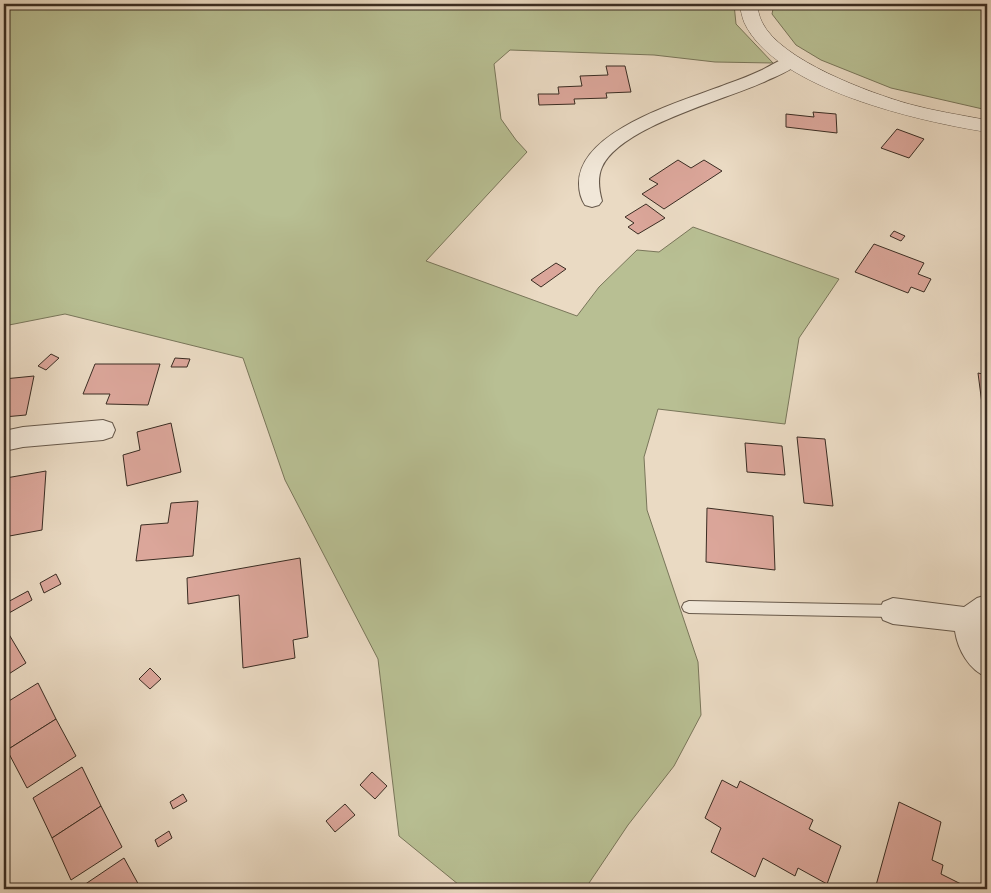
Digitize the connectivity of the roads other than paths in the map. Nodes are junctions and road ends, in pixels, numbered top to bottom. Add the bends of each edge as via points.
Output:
1 (748, 4) edge
2 (790, 62) junction
3 (987, 126) edge
4 (592, 201) dead end
5 (103, 430) dead end
6 (4, 441) edge
7 (689, 607) dead end
8 (893, 611) joint
9 (977, 614) edge
10 (987, 663) edge

1 - 2 street via 756,31
2 - 3 street via 891,105
2 - 4 street via 627,133 607,149 592,168 588,185
5 - 6 street via 74,443 23,436
7 - 8 lane
8 - 9 street
9 - 10 street via 971,642

